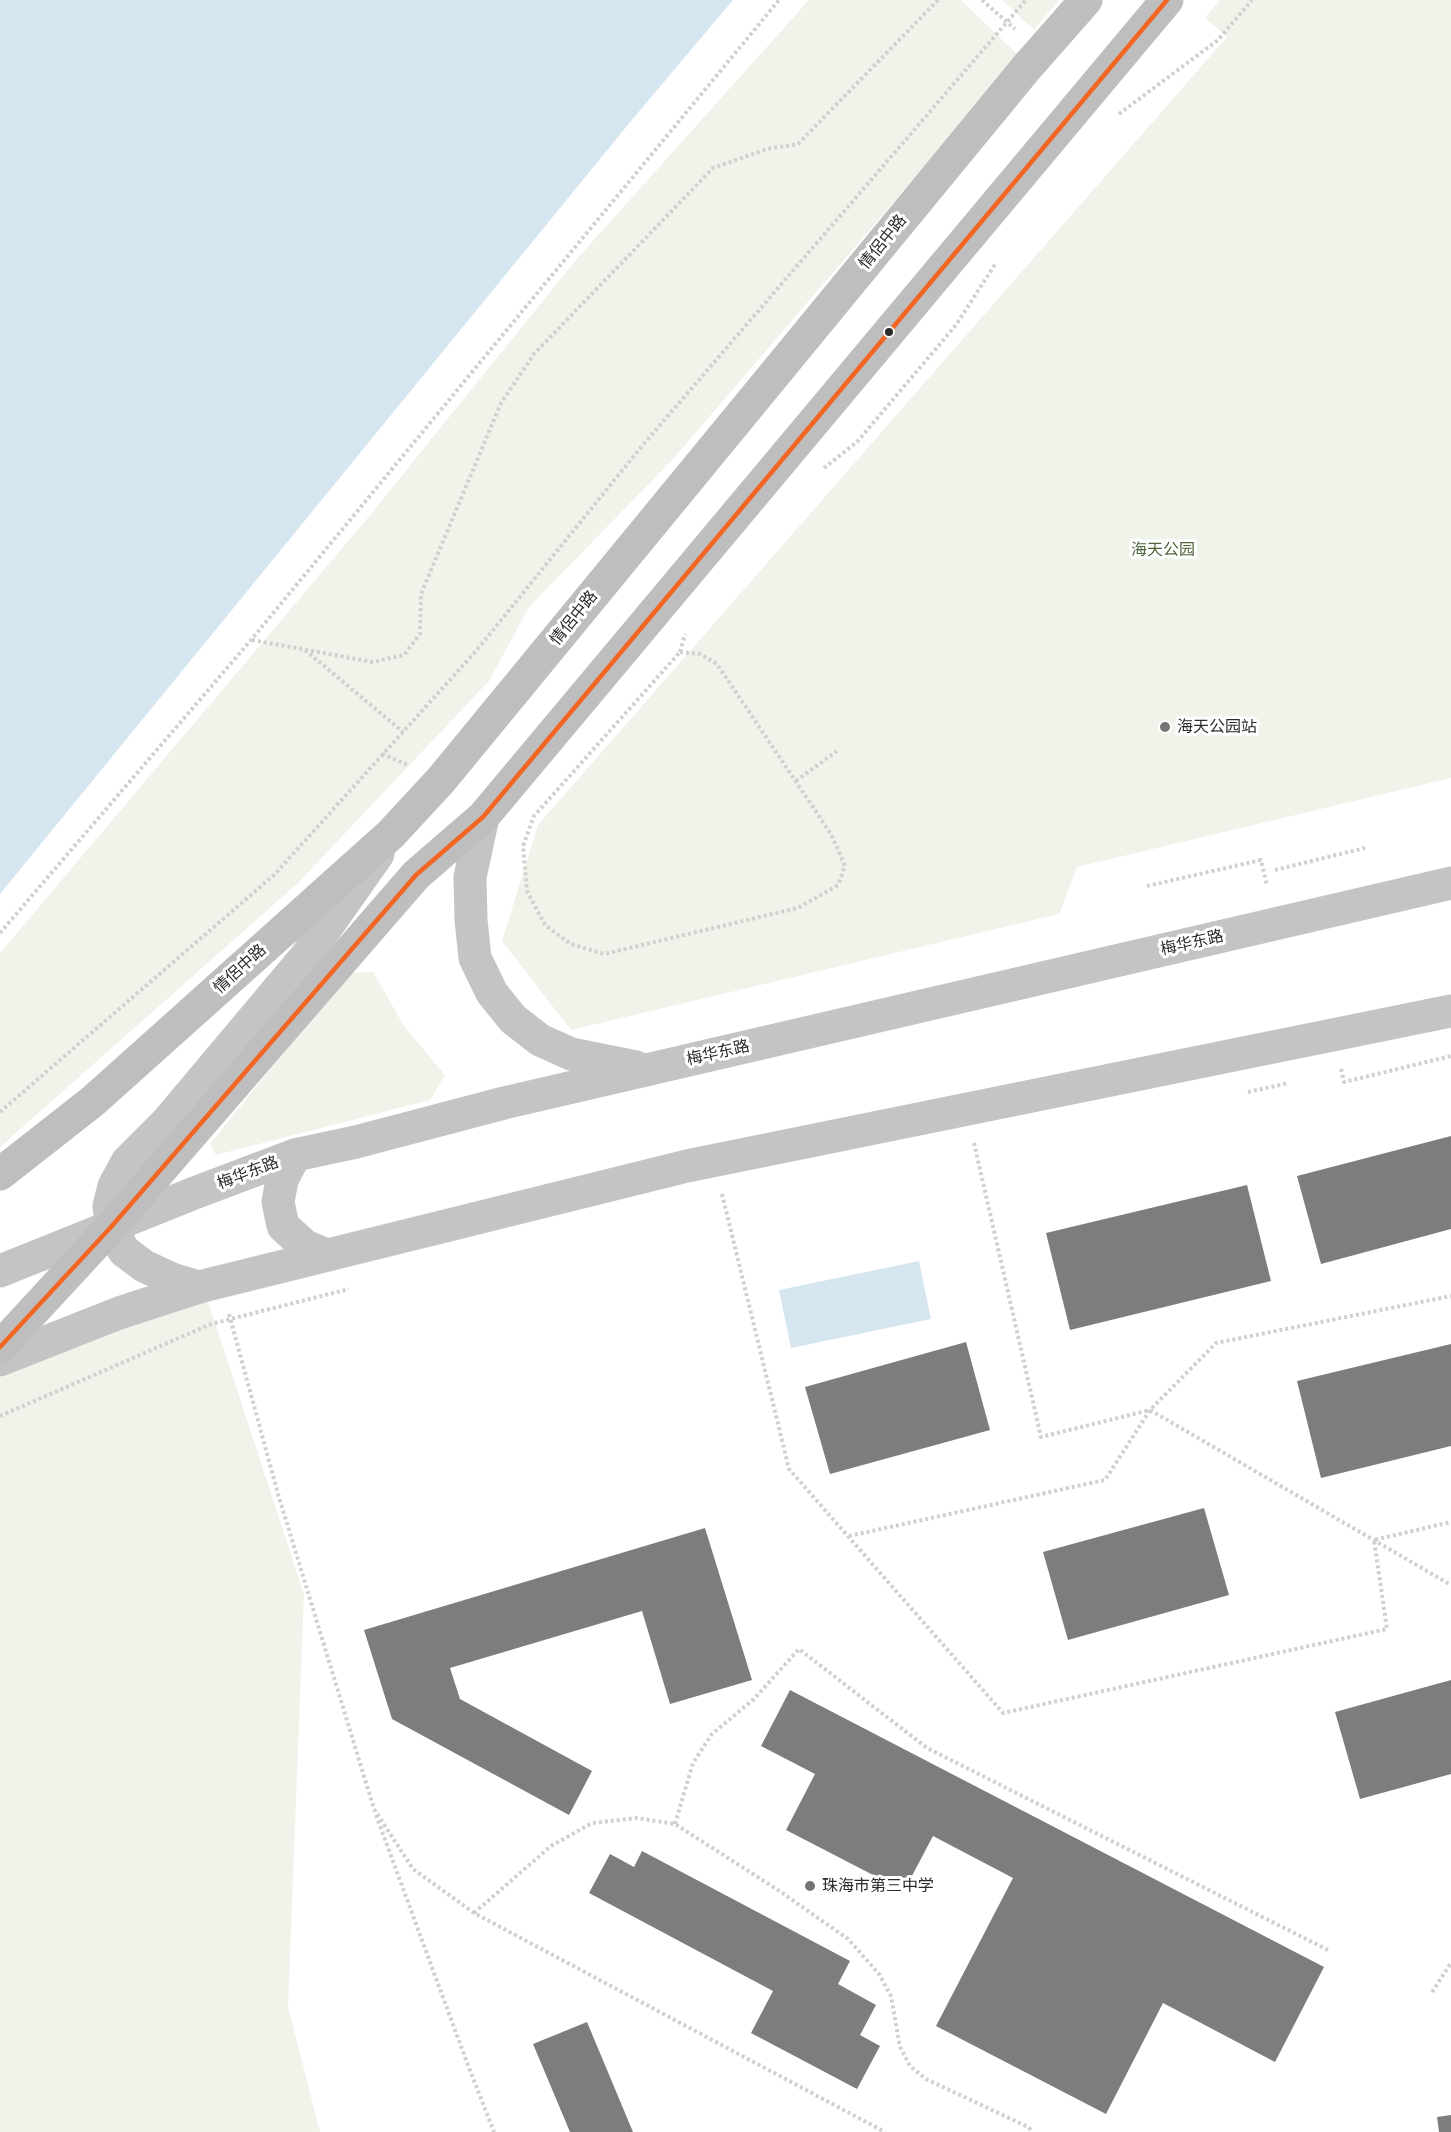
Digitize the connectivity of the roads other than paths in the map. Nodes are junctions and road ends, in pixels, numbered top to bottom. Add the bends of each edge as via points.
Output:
1 (1086, 0) edge
2 (1167, 0) edge
3 (483, 817) junction
4 (391, 834) junction
5 (1451, 883) edge
6 (1451, 1011) edge
7 (647, 1070) junction
8 (295, 1155) junction
9 (0, 1174) edge
10 (111, 1227) junction
11 (327, 1255) junction
12 (0, 1271) edge
13 (209, 1284) junction
14 (0, 1347) edge
15 (0, 1360) edge

1 - 4 highway, 情侶中路 via 448,771
2 - 3 highway
3 - 7 main road via 470,878 471,920 475,958 492,993 513,1019 540,1040 571,1054
3 - 10 highway via 416,875
4 - 9 highway, 情侶中路 via 93,1101
4 - 10 main road via 307,955 166,1123 127,1162 109,1206
5 - 7 main road, 梅华东路
6 - 11 main road via 714,1161
7 - 8 main road, 梅华东路
8 - 10 main road, 梅华东路
8 - 11 main road via 282,1180 279,1202 283,1226 305,1246
10 - 12 main road, 梅华东路
10 - 13 main road via 124,1251 144,1266 172,1279
10 - 14 highway
11 - 13 main road
13 - 15 main road via 119,1313

